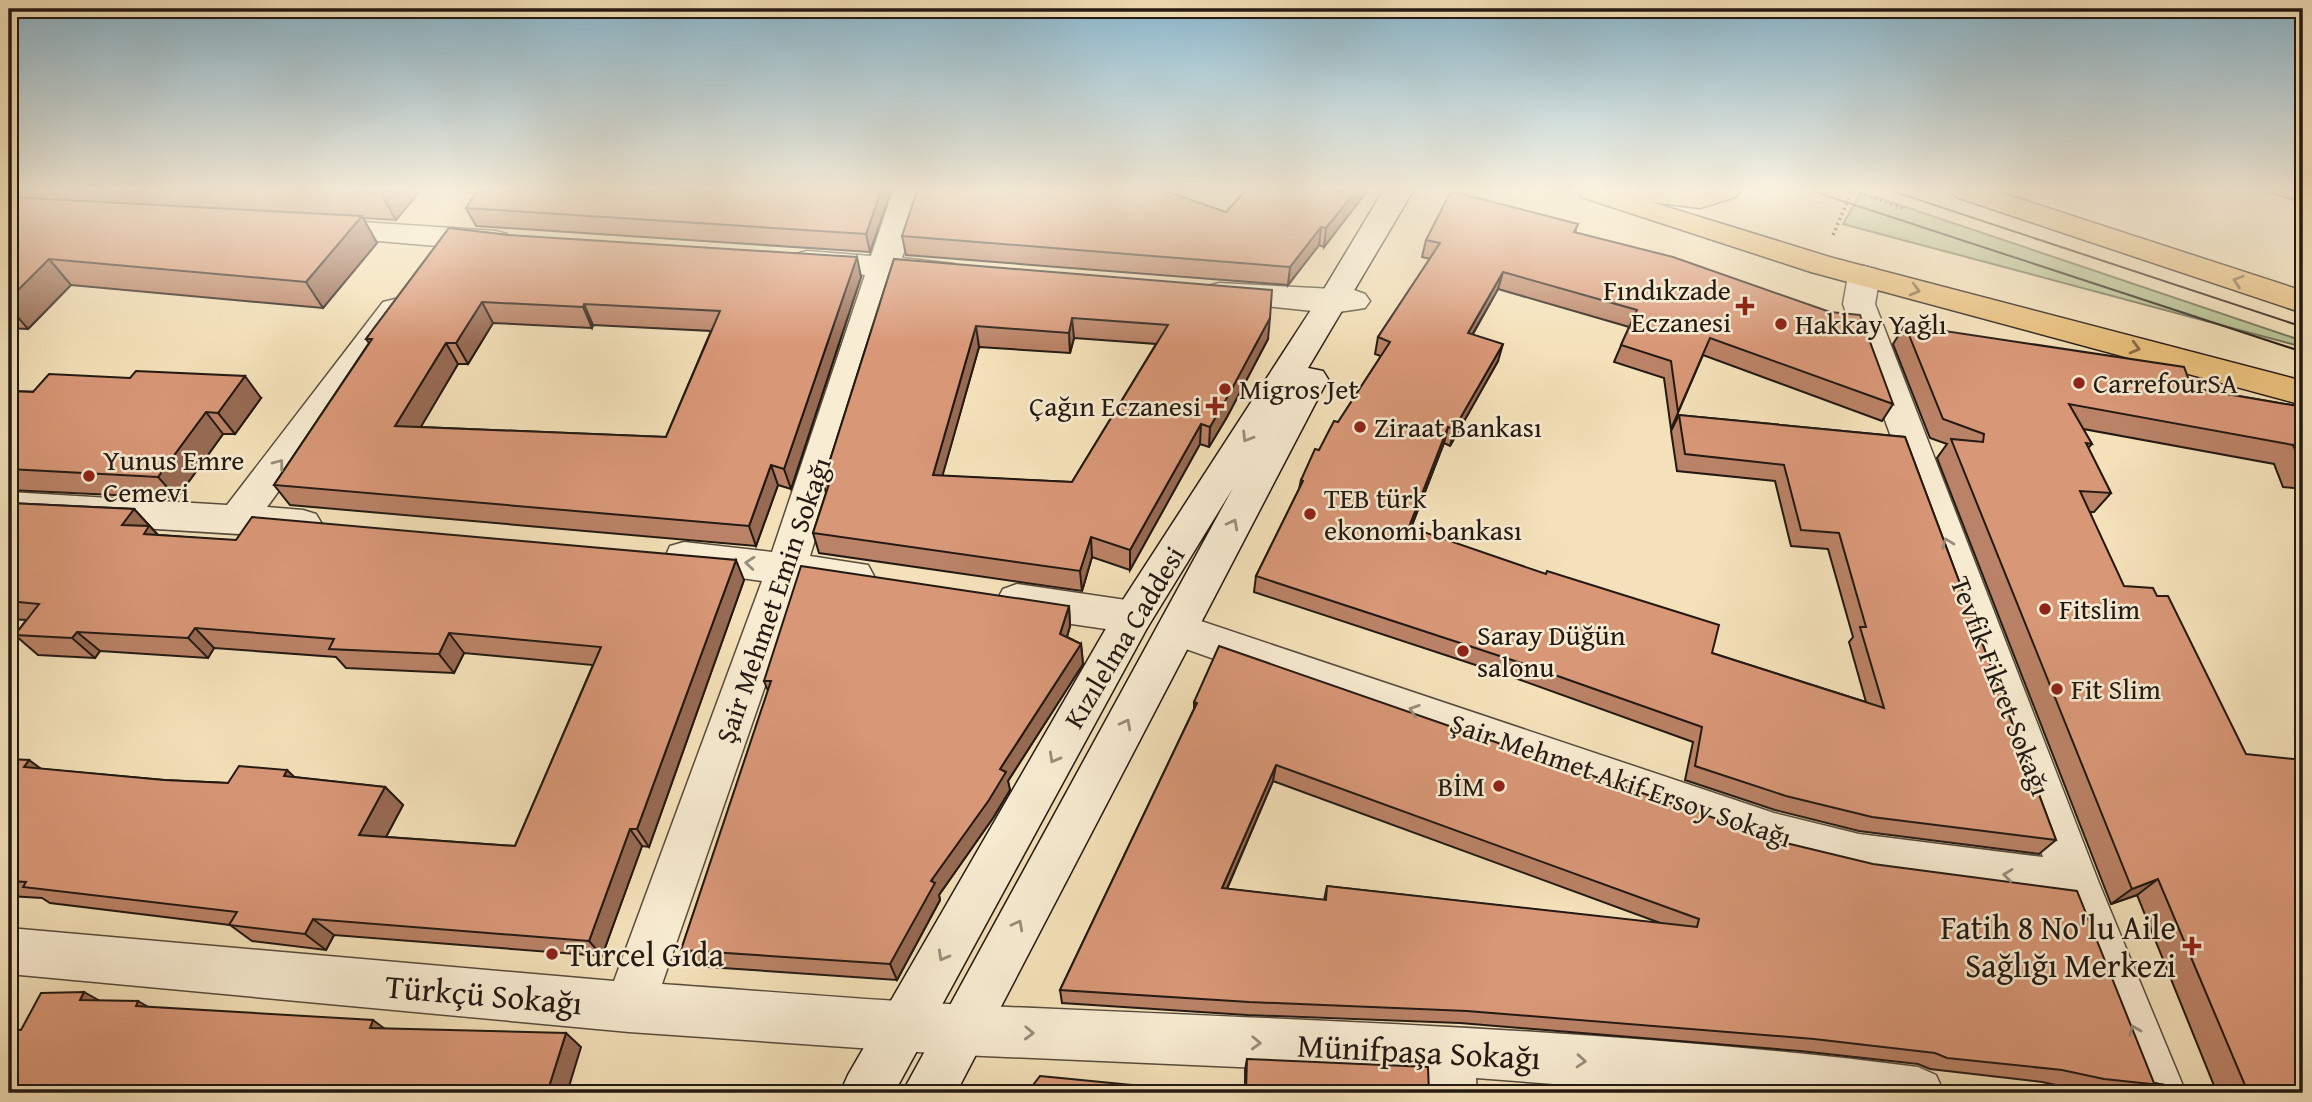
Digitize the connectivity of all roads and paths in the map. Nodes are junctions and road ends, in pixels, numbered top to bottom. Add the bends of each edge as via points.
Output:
1 (445, 242) edge
2 (525, 242) edge
3 (891, 242) edge
4 (1373, 242) edge
5 (1383, 242) edge
6 (1748, 242) edge
7 (1831, 242) edge
8 (2123, 242) edge
9 (531, 244) edge
10 (775, 259) edge
11 (1822, 265) junction
12 (883, 266) junction
13 (978, 274) edge
14 (1864, 276) junction
15 (1196, 291) edge
16 (1343, 302) junction
17 (2303, 302) edge
18 (2303, 393) edge
19 (9, 506) edge
20 (238, 518) junction
21 (334, 527) edge
22 (650, 554) edge
23 (788, 566) junction
24 (884, 580) edge
25 (981, 594) edge
26 (1133, 617) junction
27 (1177, 629) junction
28 (2076, 883) junction
29 (9, 951) edge
30 (629, 1007) junction
31 (905, 1024) junction
32 (961, 1030) junction
33 (1450, 1072) edge
34 (1786, 1084) edge
35 (866, 1093) edge
36 (928, 1093) edge
37 (1918, 1093) edge
38 (2160, 1093) edge

20 -> 1 street
2 - 9 street
3 - 12 street, Şair Mehmet Emin Sokağı
4 - 16 street, Kızılelma Caddesi
5 - 16 street, Kızılelma Caddesi
6 - 11 main road
7 - 11 path
17 -> 8 main road
10 - 12 street
11 - 14 main road
12 - 13 street
12 - 23 street, Şair Mehmet Emin Sokağı
14 -> 18 main road
28 -> 14 street, Tevfik Fikret Sokağı via 1858,304
15 - 16 street
16 -> 26 street, Kızılelma Caddesi
27 -> 16 street, Kızılelma Caddesi
19 - 20 street
20 - 21 street
23 -> 22 street
23 - 24 street
23 - 30 street, Şair Mehmet Emin Sokağı
25 - 26 street, Şair Mehmet Akif Ersoy Sokağı
26 - 27 street, Şair Mehmet Akif Ersoy Sokağı
26 -> 31 street, Kızılelma Caddesi
28 -> 27 street, Şair Mehmet Akif Ersoy Sokağı via 1859,855 1774,834
32 -> 27 street, Kızılelma Caddesi
38 -> 28 street, Tevfik Fikret Sokağı
29 - 30 street, Türkçü Sokağı
30 - 31 street, Türkçü Sokağı
31 - 32 street, Türkçü Sokağı
31 - 35 street, Kızılelma Caddesi
32 -> 33 street, Münifpaşa Sokağı
32 - 36 street, Kızılelma Caddesi
33 -> 34 street, Münifpaşa Sokağı
34 - 37 street, Münifpaşa Sokağı

